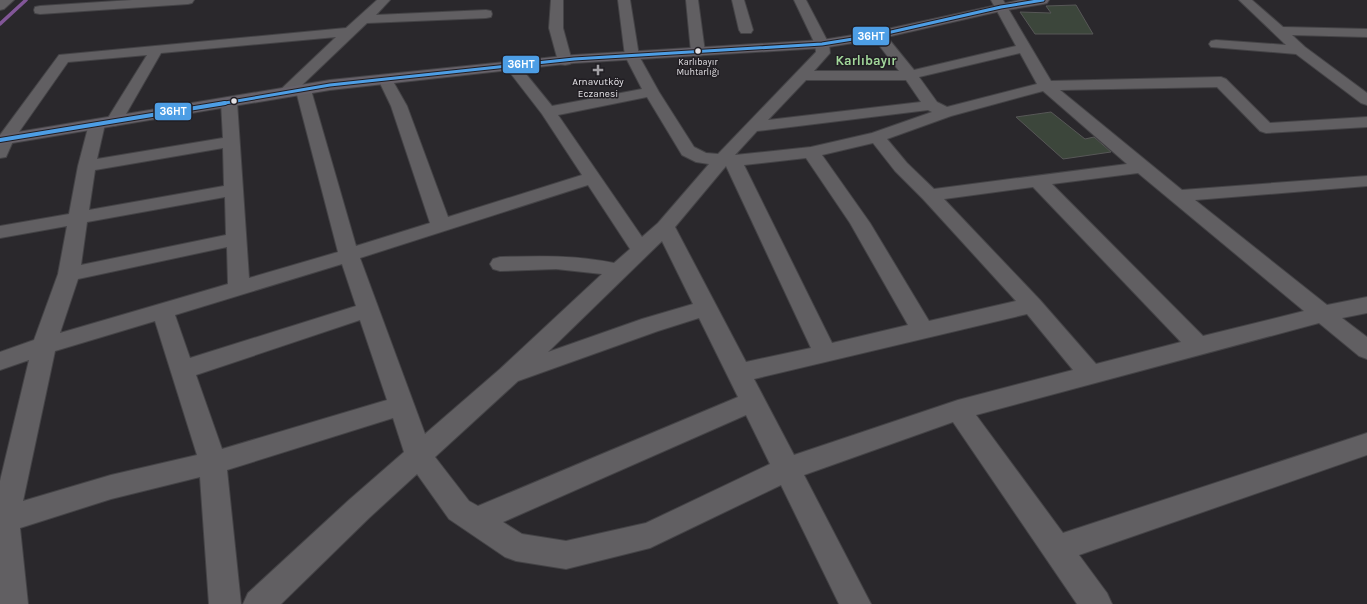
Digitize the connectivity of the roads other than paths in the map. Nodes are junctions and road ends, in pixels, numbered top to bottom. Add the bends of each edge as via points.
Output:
1 (8, 0) edge
2 (188, 0) edge
3 (384, 0) edge
4 (557, 0) edge
5 (624, 0) edge
6 (692, 0) edge
7 (738, 0) edge
8 (800, 0) edge
9 (1043, 0) edge
10 (1245, 0) edge
11 (105, 3) edge
12 (998, 4) edge
13 (0, 6) edge
14 (40, 10) dead end
15 (486, 14) dead end
16 (363, 20) junction
17 (746, 30) dead end
18 (1280, 31) junction
19 (349, 32) junction
20 (1367, 33) edge
21 (878, 35) junction
22 (822, 44) junction
23 (1216, 44) dead end
24 (1024, 48) junction
25 (157, 49) junction
26 (1300, 50) junction
27 (698, 52) junction
28 (632, 56) junction
29 (565, 60) junction
30 (512, 66) junction
31 (801, 75) junction
32 (910, 75) junction
33 (385, 79) junction
34 (1367, 80) edge
35 (1343, 83) junction
36 (1046, 86) junction
37 (294, 91) junction
38 (651, 92) junction
39 (1367, 100) edge
40 (229, 102) junction
41 (938, 109) junction
42 (548, 112) junction
43 (106, 122) junction
44 (1367, 122) edge
45 (753, 127) junction
46 (877, 137) junction
47 (230, 142) junction
48 (2, 144) edge
49 (811, 152) junction
50 (727, 161) junction
51 (87, 166) junction
52 (1142, 167) junction
53 (592, 178) junction
54 (1038, 181) junction
55 (1367, 181) edge
56 (233, 190) junction
57 (930, 196) junction
58 (1178, 196) junction
59 (78, 218) junction
60 (441, 226) junction
61 (665, 227) junction
62 (0, 232) edge
63 (236, 239) junction
64 (641, 250) junction
65 (349, 255) junction
66 (500, 264) dead end
67 (619, 271) junction
68 (69, 274) junction
69 (239, 289) junction
70 (1367, 305) edge
71 (1032, 306) junction
72 (706, 308) junction
73 (368, 310) junction
74 (163, 311) junction
75 (1322, 314) junction
76 (922, 331) junction
77 (1198, 345) junction
78 (44, 346) junction
79 (1367, 350) edge
80 (825, 353) junction
81 (0, 361) edge
82 (182, 370) junction
83 (739, 373) junction
84 (1090, 374) junction
85 (509, 375) junction
86 (753, 401) junction
87 (402, 405) junction
88 (958, 410) junction
89 (1367, 444) edge
90 (419, 456) junction
91 (213, 463) junction
92 (787, 469) junction
93 (3, 521) edge
94 (475, 521) junction
95 (1057, 549) junction
96 (12, 604) edge
97 (225, 604) edge
98 (259, 604) edge
99 (855, 604) edge
100 (1096, 604) edge

1 - 13 street
2 - 11 street
3 - 16 street
4 - 29 street via 556,28
5 - 28 street
6 - 27 street
7 - 17 street
8 - 22 street
9 - 12 main road
10 - 18 street
11 - 14 street
12 - 21 main road
12 - 24 street
15 - 16 street
16 - 19 street
18 - 20 street
18 - 26 street
19 - 25 street
19 - 37 street
21 - 22 main road
21 - 32 street
22 - 27 main road
22 - 31 street via 823,53
23 - 26 street
24 - 32 street
24 - 36 street
25 - 43 street
25 - 48 street via 64,58
26 - 35 street
27 - 28 main road
28 - 29 main road
28 - 38 street
29 - 30 main road
30 - 33 main road
30 - 42 street
31 - 32 street
31 - 45 street
32 - 41 street
33 - 37 main road
33 - 60 street via 400,106
34 - 35 street
35 - 39 street
36 - 41 street
36 - 44 street via 1221,82 1266,128
36 - 52 street
37 - 40 main road
37 - 65 street
38 - 42 street
38 - 50 street via 688,151 702,158
40 - 43 main road
40 - 47 street
41 - 45 street
41 - 46 street
42 - 53 street
43 - 48 main road
43 - 51 street
45 - 50 street
46 - 49 street
46 - 57 street via 901,167
47 - 51 street
47 - 56 street
49 - 50 street
49 - 76 street via 860,223
50 - 61 street
50 - 80 street
51 - 59 street
52 - 54 street
52 - 58 street
53 - 60 street
53 - 64 street
54 - 57 street
54 - 77 street
55 - 58 street
56 - 59 street
56 - 63 street
57 - 71 street
58 - 75 street
59 - 62 street
59 - 68 street
60 - 65 street
61 - 64 street
61 - 72 street
63 - 68 street
63 - 69 street
64 - 67 street
65 - 69 street
65 - 73 street
66 - 67 street via 556,262
67 - 85 street
68 - 78 street
69 - 74 street
70 - 75 street
71 - 76 street
71 - 84 street
72 - 83 street
72 - 85 street
73 - 82 street
73 - 87 street
74 - 78 street
74 - 82 street
75 - 77 street
75 - 79 street
76 - 80 street
77 - 84 street
78 - 81 street
78 - 93 street
80 - 83 street
82 - 91 street
83 - 86 street
84 - 88 street
85 - 90 street
86 - 92 street
86 - 94 street
87 - 90 street
87 - 91 street
88 - 92 street
88 - 95 street
89 - 95 street
90 - 94 street via 459,510
90 - 98 street
91 - 93 street via 112,487
91 - 97 street
92 - 94 street via 650,536 566,555 516,547
92 - 99 street
93 - 96 street
95 - 100 street

